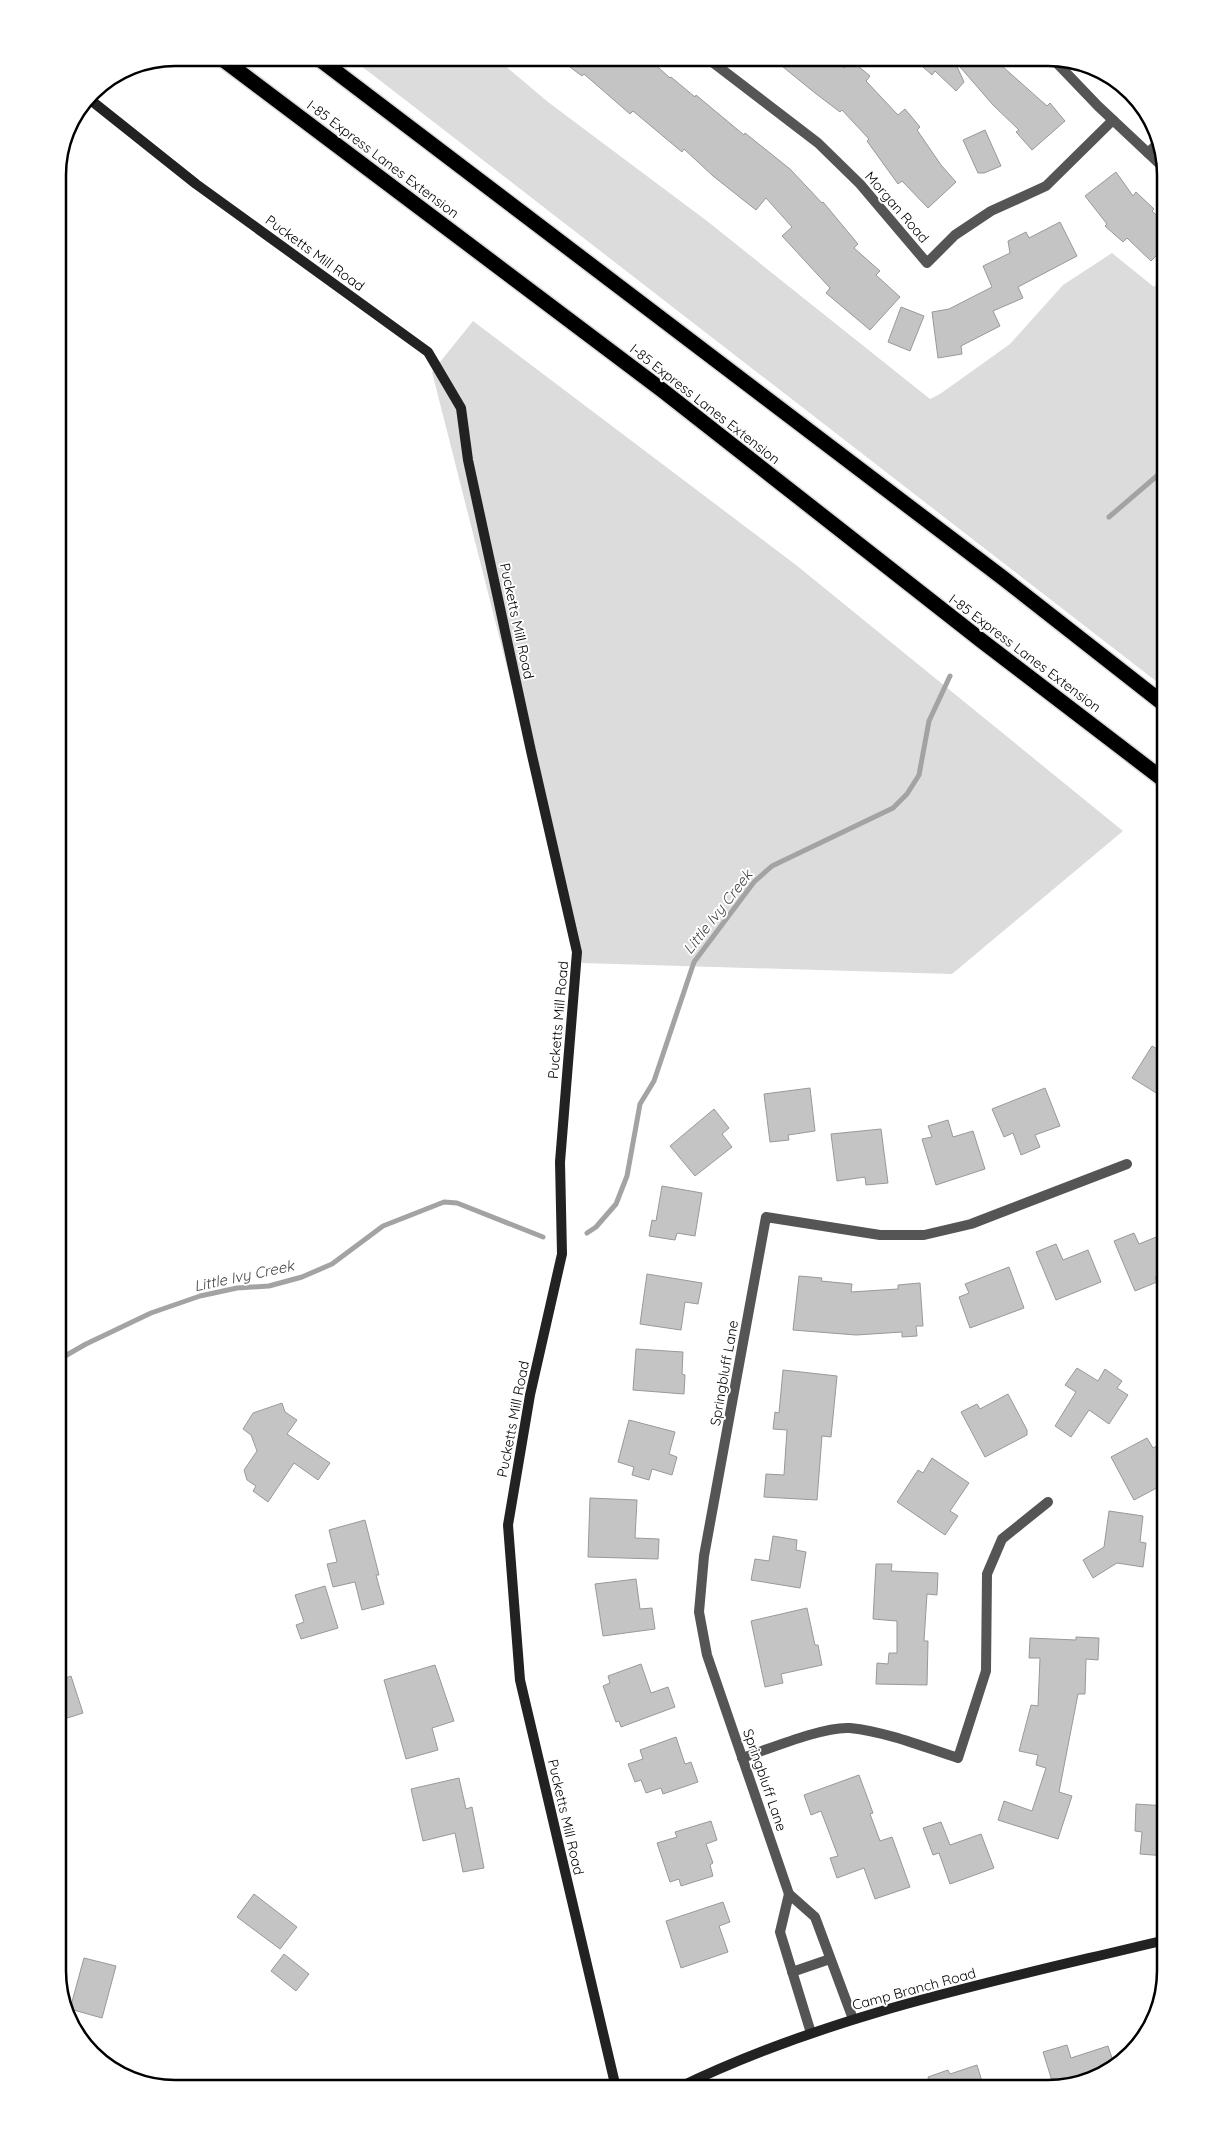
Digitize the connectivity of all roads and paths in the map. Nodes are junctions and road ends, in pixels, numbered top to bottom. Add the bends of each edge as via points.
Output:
1 (232, 66) edge
2 (329, 66) edge
3 (717, 66) edge
4 (1061, 67) edge
5 (94, 102) edge
6 (1113, 120) junction
7 (1153, 148) edge
8 (1148, 153) junction
9 (1156, 160) edge
10 (1157, 698) edge
11 (1157, 775) edge
12 (1126, 1164) dead end
13 (1048, 1502) dead end
14 (742, 1758) junction
15 (789, 1894) junction
16 (1157, 1942) edge
17 (830, 1958) junction
18 (792, 1972) junction
19 (853, 2019) junction
20 (811, 2033) junction
21 (614, 2080) edge
22 (695, 2080) edge

1 - 11 highway, I-85 Express Lanes Extension via 662,390
2 - 10 highway
3 - 6 street, Morgan Road via 818,143 860,184 927,263 955,235 990,211 1046,186
4 - 6 street
5 - 21 street, Pucketts Mill Road via 196,184 428,352 461,408 468,460 577,952 560,1162 562,1254 530,1395 508,1525 520,1680
6 - 8 street
7 - 8 street
8 - 9 street
12 - 14 street, Springbluff Lane via 971,1224 924,1236 880,1235 766,1217 704,1556 699,1612 707,1655
13 - 14 street via 1002,1539 987,1574 986,1671 958,1758 889,1736 849,1728 814,1734
14 - 15 street, Springbluff Lane
15 - 17 street, Springbluff Lane via 815,1917
15 - 18 street via 780,1932
16 - 19 street, Camp Branch Road
17 - 18 street
17 - 19 street, Springbluff Lane
18 - 20 street
19 - 20 street, Camp Branch Road
20 - 22 street, Camp Branch Road

